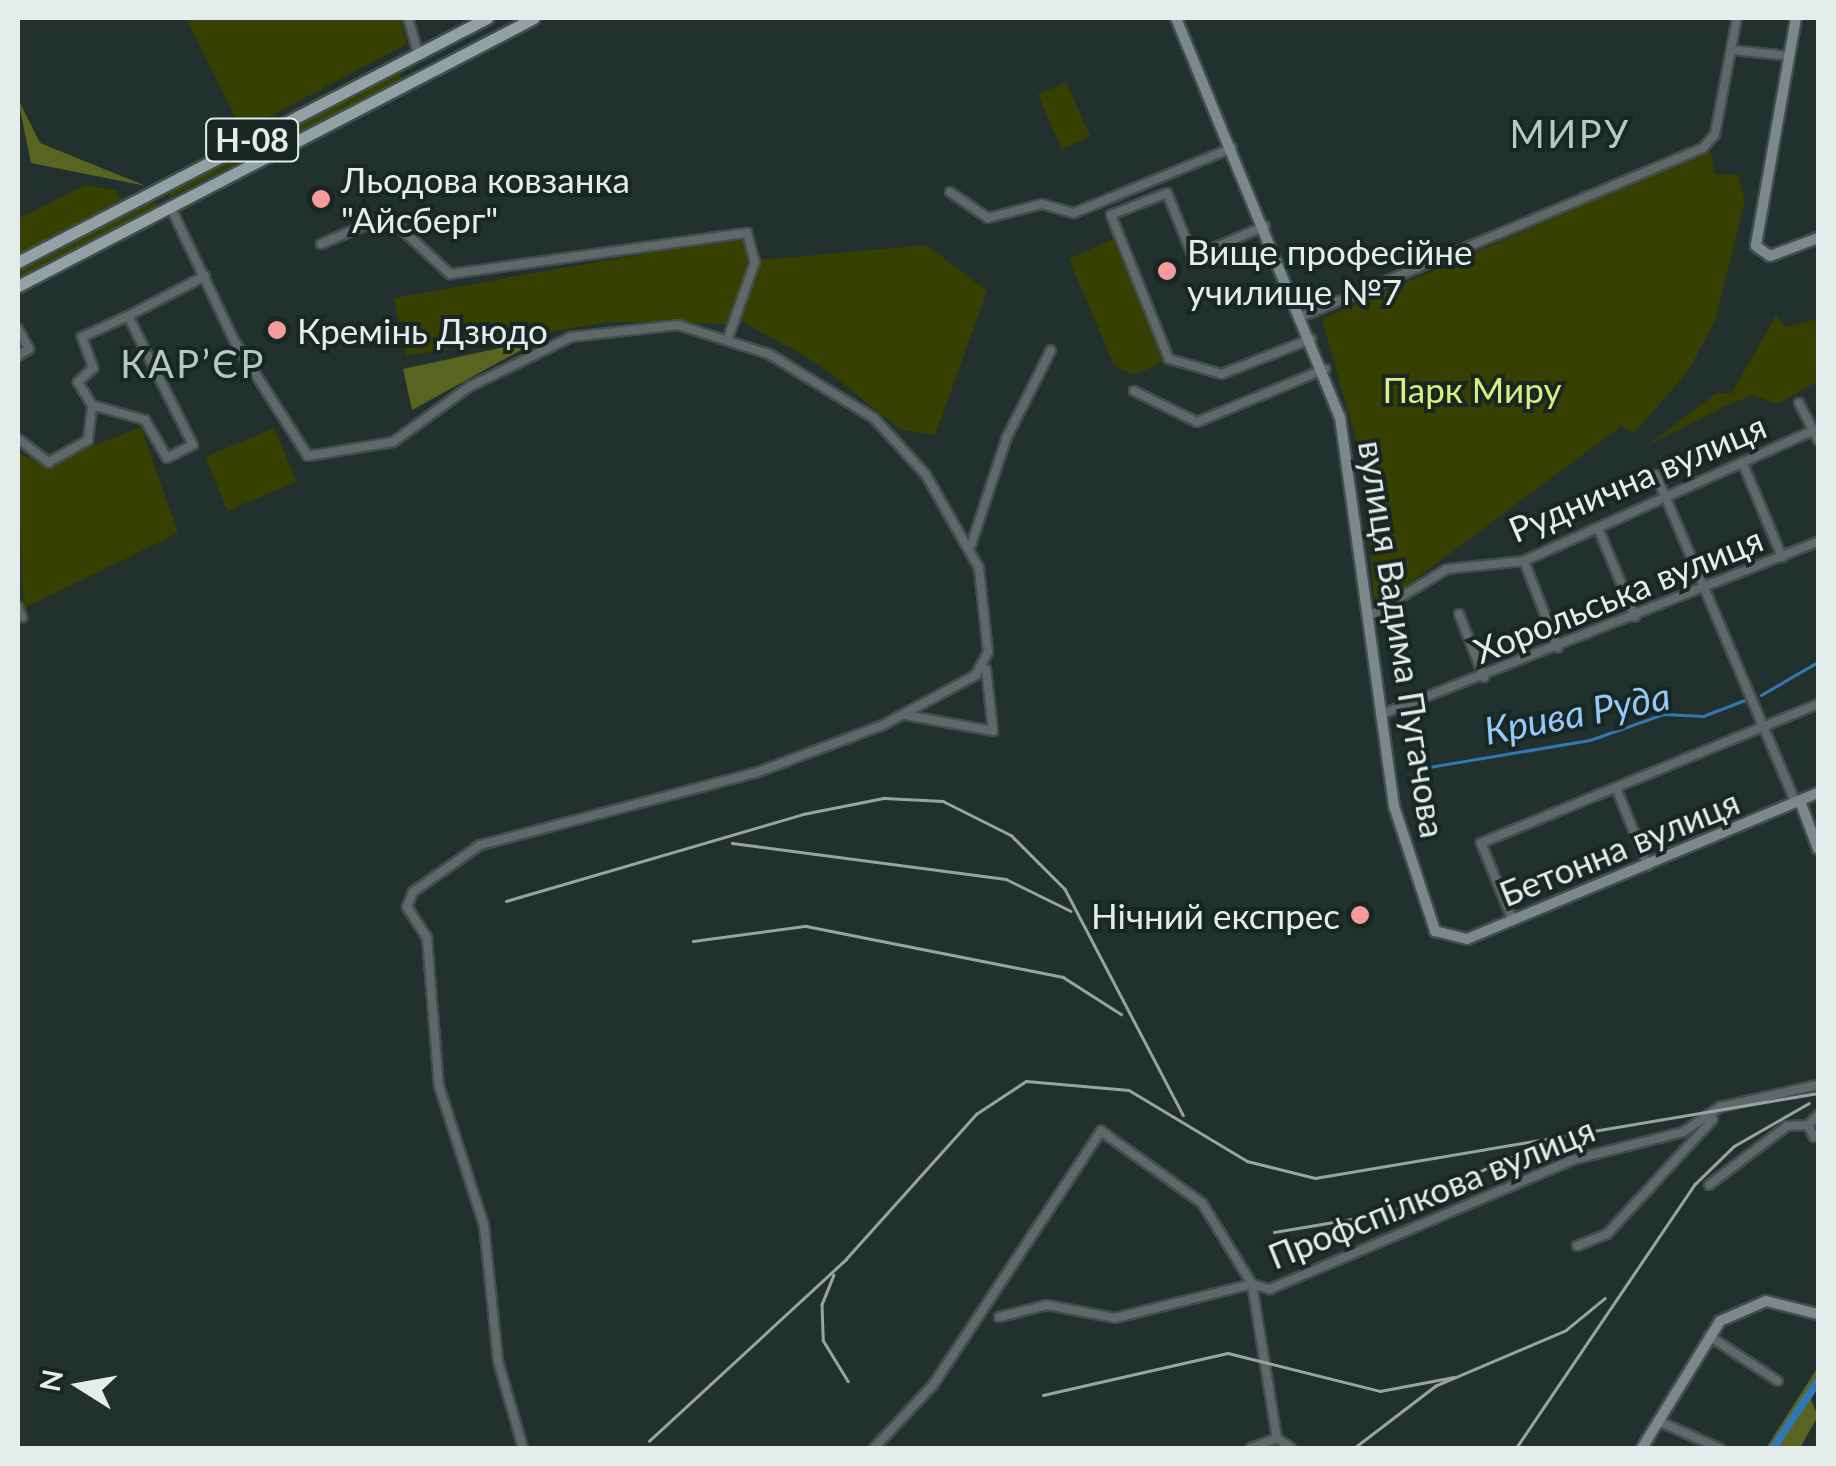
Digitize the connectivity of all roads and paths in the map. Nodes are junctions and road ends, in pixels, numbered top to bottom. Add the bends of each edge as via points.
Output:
1 (408, 18) edge
2 (486, 18) edge
3 (534, 18) edge
4 (1176, 18) edge
5 (1737, 18) edge
6 (1796, 18) edge
7 (1730, 50) junction
8 (418, 52) junction
9 (1790, 56) junction
10 (427, 72) junction
11 (1232, 148) junction
12 (161, 188) junction
13 (950, 192) dead end
14 (170, 206) junction
15 (1265, 226) junction
16 (1818, 238) edge
17 (321, 244) dead end
18 (18, 262) edge
19 (204, 276) junction
20 (18, 286) edge
21 (128, 316) junction
22 (1303, 316) junction
23 (18, 329) edge
24 (728, 338) junction
25 (1312, 338) junction
26 (1050, 350) dead end
27 (18, 356) edge
28 (1324, 369) junction
29 (1134, 392) dead end
30 (1799, 403) dead end
31 (92, 405) junction
32 (1816, 429) edge
33 (1818, 440) edge
34 (20, 445) edge
35 (1744, 464) junction
36 (1656, 475) dead end
37 (1668, 495) junction
38 (1598, 528) junction
39 (1818, 542) edge
40 (971, 545) junction
41 (1782, 557) junction
42 (1524, 561) junction
43 (1706, 588) junction
44 (18, 606) edge
45 (1459, 614) dead end
46 (22, 617) dead end
47 (1635, 617) junction
48 (1368, 618) junction
49 (1558, 648) junction
50 (986, 665) junction
51 (1484, 678) junction
52 (1818, 704) edge
53 (906, 714) junction
54 (1380, 715) junction
55 (1765, 725) junction
56 (1616, 788) junction
57 (1818, 794) edge
58 (1798, 802) junction
59 (1818, 850) edge
60 (1648, 866) junction
61 (1513, 920) junction
62 (1440, 936) joint
63 (1818, 1086) edge
64 (1716, 1115) junction
65 (1818, 1116) edge
66 (1808, 1125) junction
67 (1814, 1136) dead end
68 (1709, 1184) dead end
69 (1577, 1246) dead end
70 (1252, 1284) junction
71 (1818, 1314) edge
72 (999, 1317) dead end
73 (1709, 1336) junction
74 (1778, 1381) dead end
75 (1658, 1421) junction
76 (1277, 1438) junction
77 (523, 1448) edge
78 (874, 1448) edge
79 (1250, 1448) edge
80 (1291, 1448) edge
81 (1642, 1448) edge
82 (1719, 1448) edge

1 - 8 street
2 - 8 main road, Н-08
3 - 10 main road, Н-08
4 - 11 street, вулиця Вадима Пугачова
5 - 7 street
6 - 9 street
7 - 9 street
7 - 22 street via 1715,134 1702,148
8 - 10 main road
8 - 12 main road, Н-08
9 - 16 street via 1760,253
10 - 14 main road, Н-08
11 - 13 street via 1074,213 1042,204 988,218
11 - 15 street, вулиця Вадима Пугачова
12 - 14 main road
12 - 18 main road, Н-08
14 - 19 street
14 - 20 main road, Н-08
15 - 22 street, вулиця Вадима Пугачова
15 - 25 street via 1193,257 1167,192 1111,215 1169,359 1222,374
17 - 24 street via 387,216 450,274 748,233 755,262
19 - 21 street
19 - 24 street via 297,448 314,458 393,442 468,386 584,332 678,325
21 - 31 street via 80,340 93,368 78,382
21 - 31 street via 194,445 166,458 142,417
22 - 25 street, вулиця Вадима Пугачова
23 - 27 street via 29,350
24 - 40 street via 874,418
25 - 28 street, вулиця Вадима Пугачова
26 - 40 street via 1007,437
28 - 29 street via 1197,422
28 - 48 street, вулиця Вадима Пугачова via 1345,438
30 - 32 street
31 - 34 street via 86,443 43,463
32 - 33 street
32 - 35 street, Руднична вулиця
35 - 37 street, Руднична вулиця
35 - 41 street
36 - 37 street
37 - 38 street, Руднична вулиця
37 - 43 street
38 - 42 street, Руднична вулиця
38 - 47 street
39 - 41 street, Хорольська вулиця
40 - 50 street
41 - 43 street, Хорольська вулиця
42 - 48 street, Руднична вулиця via 1447,570
42 - 49 street
43 - 47 street, Хорольська вулиця
43 - 55 street
44 - 46 street
45 - 51 street
47 - 49 street, Хорольська вулиця
48 - 54 street, вулиця Вадима Пугачова
49 - 51 street, Хорольська вулиця
50 - 53 street
50 - 53 street via 993,731
51 - 54 street, Хорольська вулиця
52 - 55 street
53 - 77 street via 705,789 480,845 412,892 408,907 427,938 439,1086 484,1225 498,1361
54 - 62 street, вулиця Вадима Пугачова via 1394,806
55 - 56 street
55 - 58 street
56 - 60 street
56 - 61 street via 1480,843
57 - 58 street, Бетонна вулиця
58 - 59 street
58 - 60 street, Бетонна вулиця
60 - 61 street, Бетонна вулиця
61 - 62 street, Бетонна вулиця via 1467,939
63 - 64 street, Профспілкова вулиця
64 - 69 street via 1606,1234
64 - 70 street, Профспілкова вулиця via 1572,1160 1290,1283
65 - 66 street
66 - 67 street
66 - 68 street via 1787,1126
70 - 72 street, Профспілкова вулиця via 1115,1318 1047,1305
70 - 76 street
70 - 78 street via 1202,1203 1101,1131 933,1385
71 - 73 street via 1754,1304
73 - 74 street
73 - 75 street
75 - 81 street
75 - 82 street
76 - 79 street
76 - 80 street

